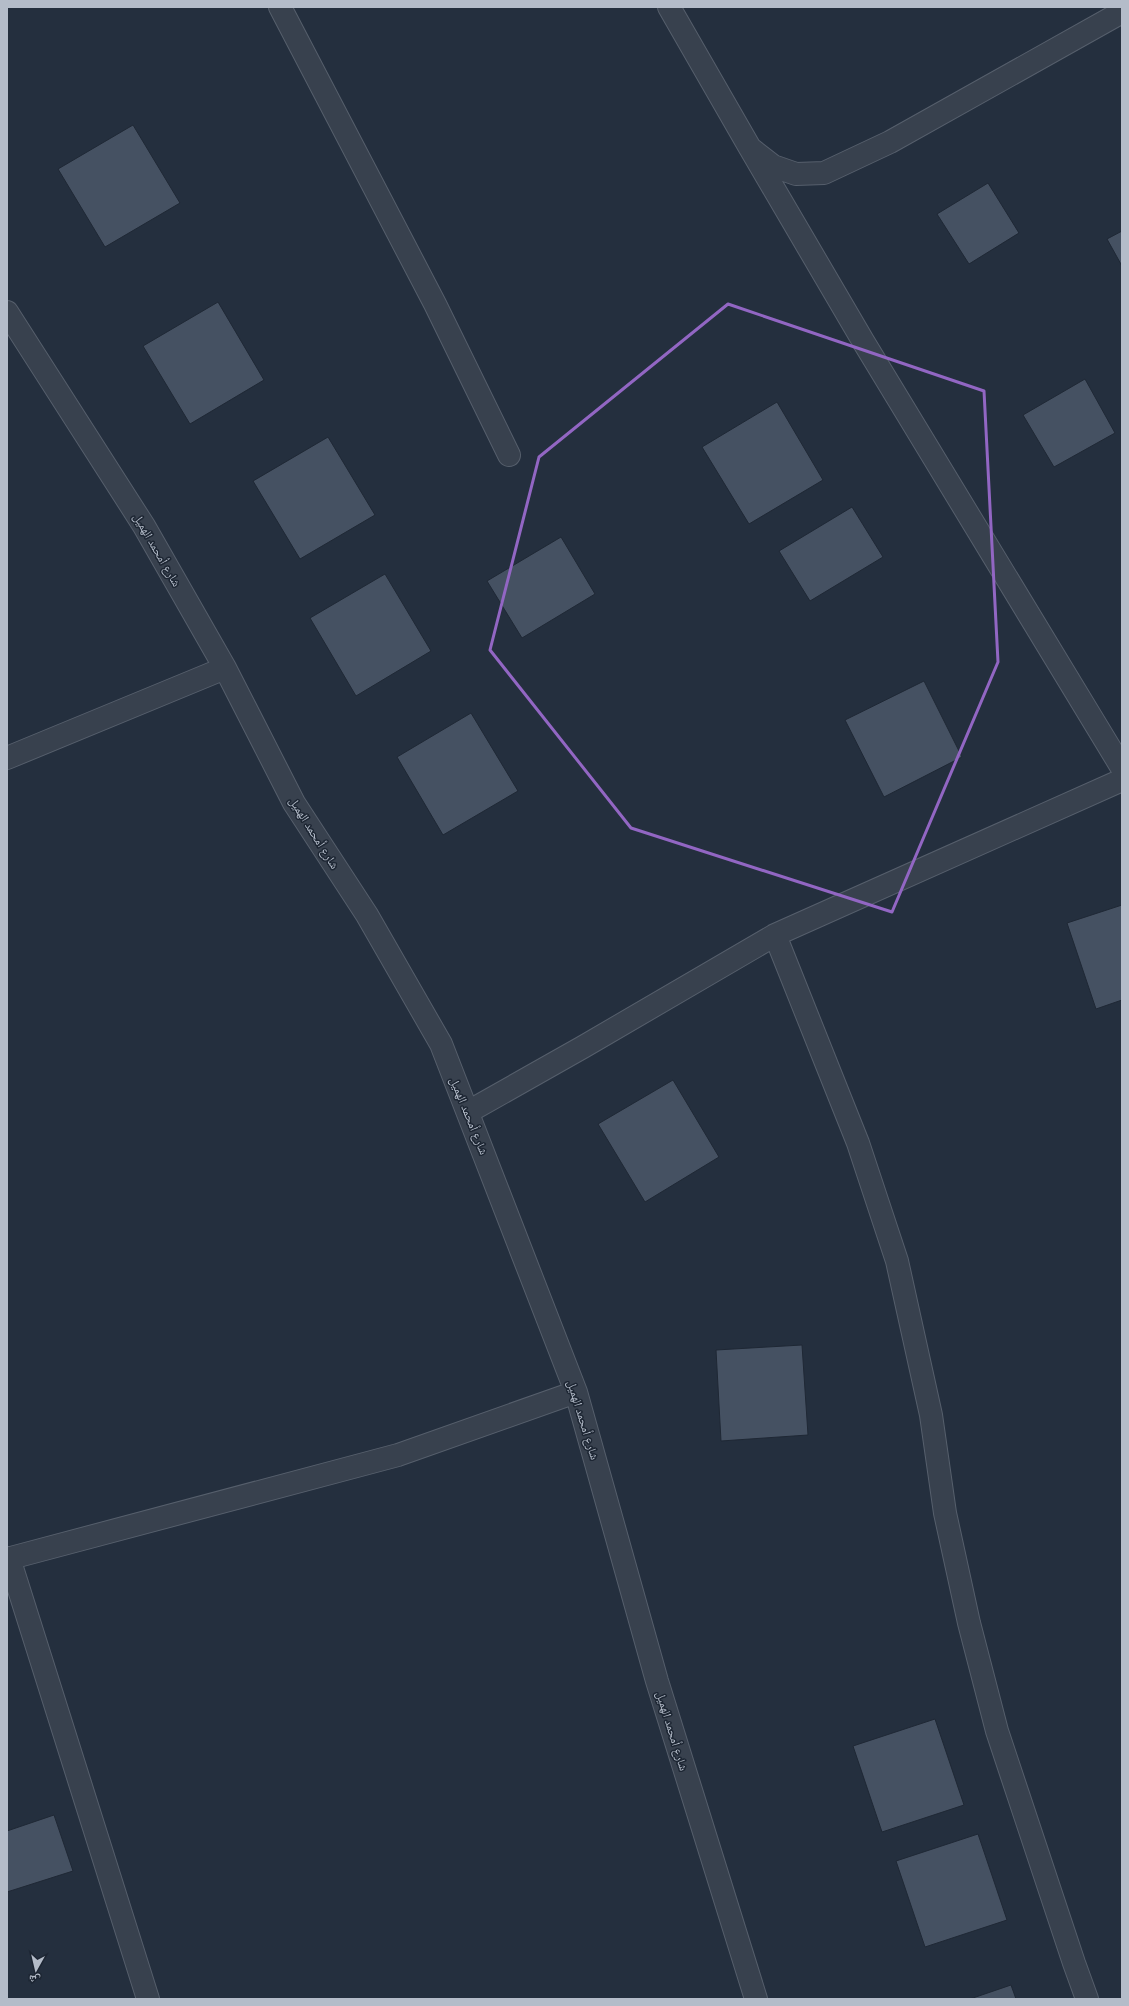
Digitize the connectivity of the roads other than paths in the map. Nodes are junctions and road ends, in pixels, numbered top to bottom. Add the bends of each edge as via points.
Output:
1 (280, 7) edge
2 (669, 7) edge
3 (1120, 17) edge
4 (750, 148) junction
5 (7, 312) edge
6 (509, 455) dead end
7 (225, 668) junction
8 (7, 758) edge
9 (1122, 768) edge
10 (1122, 780) edge
11 (775, 934) junction
12 (468, 1112) junction
13 (576, 1392) junction
14 (8, 1558) edge
15 (148, 1999) edge
16 (756, 1999) edge
17 (1087, 1999) edge

1 - 6 street via 435,304
2 - 4 street
3 - 4 street via 890,142 824,173 796,174 773,166
4 - 9 street
5 - 7 street, شارع أمحمد الهميل via 144,526
7 - 8 street
7 - 12 street, شارع أمحمد الهميل via 294,803 367,915 440,1044
10 - 11 street
11 - 12 street
11 - 17 street via 858,1143 897,1261 931,1415 945,1512 969,1622 997,1731
12 - 13 street, شارع أمحمد الهميل
13 - 14 street via 398,1455
13 - 16 street, شارع أمحمد الهميل via 657,1681
14 - 15 street

